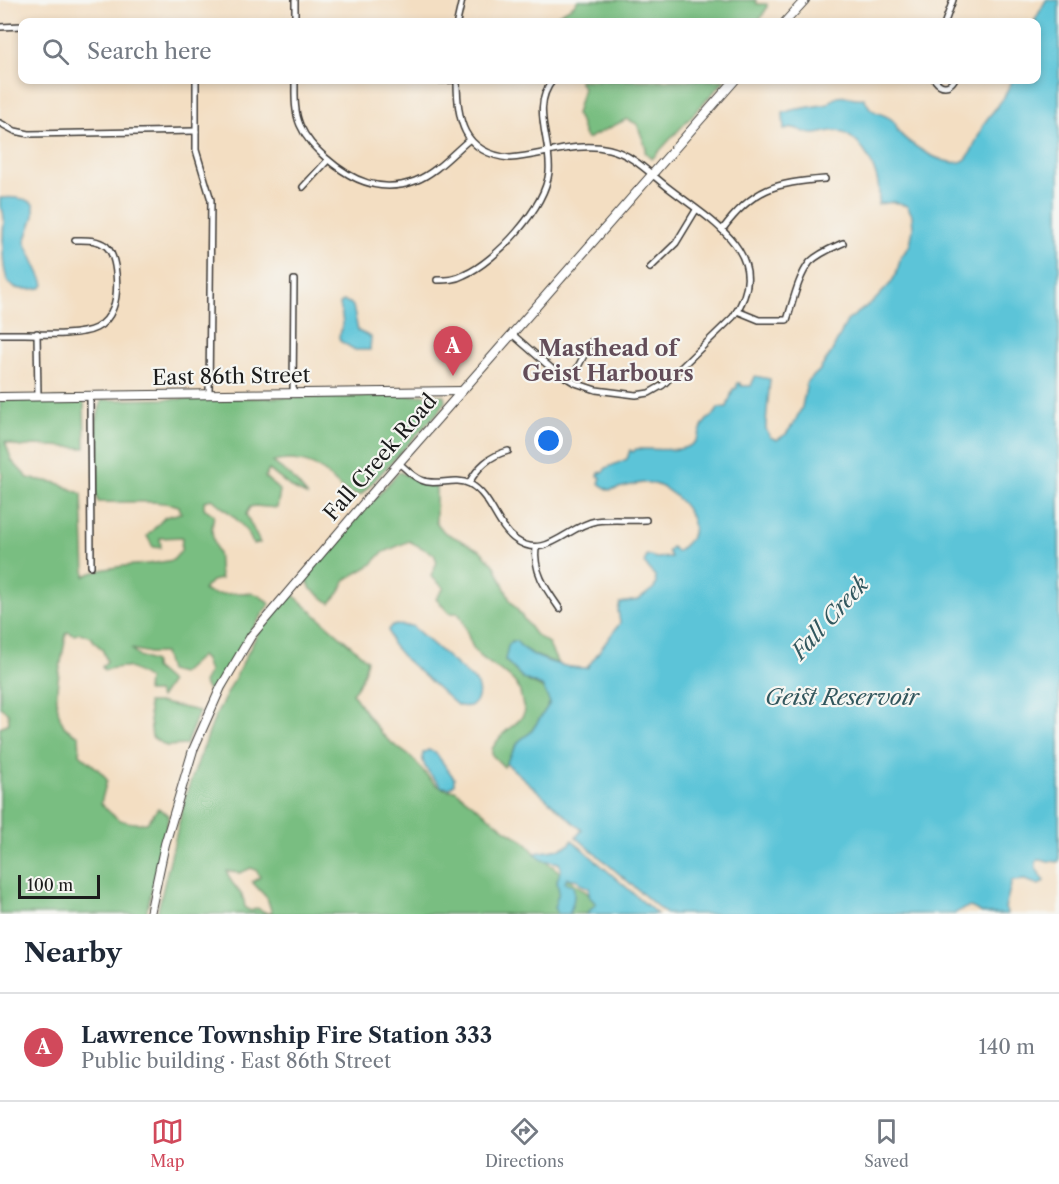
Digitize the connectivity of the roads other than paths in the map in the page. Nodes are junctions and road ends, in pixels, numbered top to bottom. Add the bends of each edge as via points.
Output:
1 (295, 0) edge
2 (462, 0) edge
3 (805, 0) edge
4 (952, 0) edge
5 (295, 18) edge
6 (458, 18) edge
7 (789, 18) edge
8 (946, 18) edge
9 (18, 26) edge
10 (0, 27) edge
11 (196, 84) edge
12 (295, 84) edge
13 (457, 84) edge
14 (550, 84) edge
15 (731, 84) edge
16 (0, 123) edge
17 (196, 131) junction
18 (470, 139) junction
19 (549, 152) junction
20 (328, 160) junction
21 (652, 174) junction
22 (825, 179) dead end
23 (303, 187) dead end
24 (696, 210) junction
25 (722, 230) junction
26 (75, 240) dead end
27 (843, 243) dead end
28 (650, 268) dead end
29 (294, 280) dead end
30 (437, 280) dead end
31 (737, 311) junction
32 (37, 333) junction
33 (0, 334) edge
34 (512, 334) junction
35 (591, 342) dead end
36 (571, 380) junction
37 (462, 391) junction
38 (293, 393) junction
39 (209, 394) junction
40 (90, 396) junction
41 (0, 397) edge
42 (38, 397) junction
43 (508, 451) dead end
44 (399, 463) junction
45 (469, 483) junction
46 (646, 520) dead end
47 (536, 547) junction
48 (92, 566) dead end
49 (560, 609) dead end
50 (150, 914) edge

1 - 5 street
2 - 6 street
3 - 7 main road
4 - 8 street
9 - 10 street
11 - 17 street
12 - 20 street via 301,126
13 - 18 street via 458,115
14 - 19 street via 542,104
15 - 21 main road, Fall Creek Road
16 - 17 street via 29,134
17 - 39 street via 196,155 211,200
18 - 19 street via 499,157
18 - 20 street via 436,169 406,184 391,186 354,179
19 - 21 street via 608,148
19 - 30 street via 545,191 523,224 484,264 464,276
20 - 23 street
21 - 24 street
21 - 34 main road, Fall Creek Road
22 - 25 street via 789,182 767,190 743,205
24 - 25 street
24 - 28 street via 676,243
25 - 31 street via 739,249 746,269 746,289
26 - 32 street via 99,242 112,254 116,296 113,308 102,324 89,331
27 - 31 street via 810,262 787,320 759,320
29 - 38 street
31 - 36 street via 666,382 649,393 623,394
32 - 33 street
32 - 42 street
34 - 36 street
34 - 37 main road, Fall Creek Road
35 - 36 street
37 - 38 main road, East 86th Street
37 - 44 main road, Fall Creek Road
38 - 39 main road, East 86th Street
39 - 40 main road, East 86th Street
40 - 42 main road, East 86th Street
40 - 48 street
41 - 42 main road, East 86th Street
43 - 45 street via 487,460
44 - 45 street via 425,481
44 - 50 main road, Fall Creek Road via 251,636 231,669 184,776
45 - 47 street via 481,492 512,536
46 - 47 street via 596,521 553,543
47 - 49 street via 538,575

